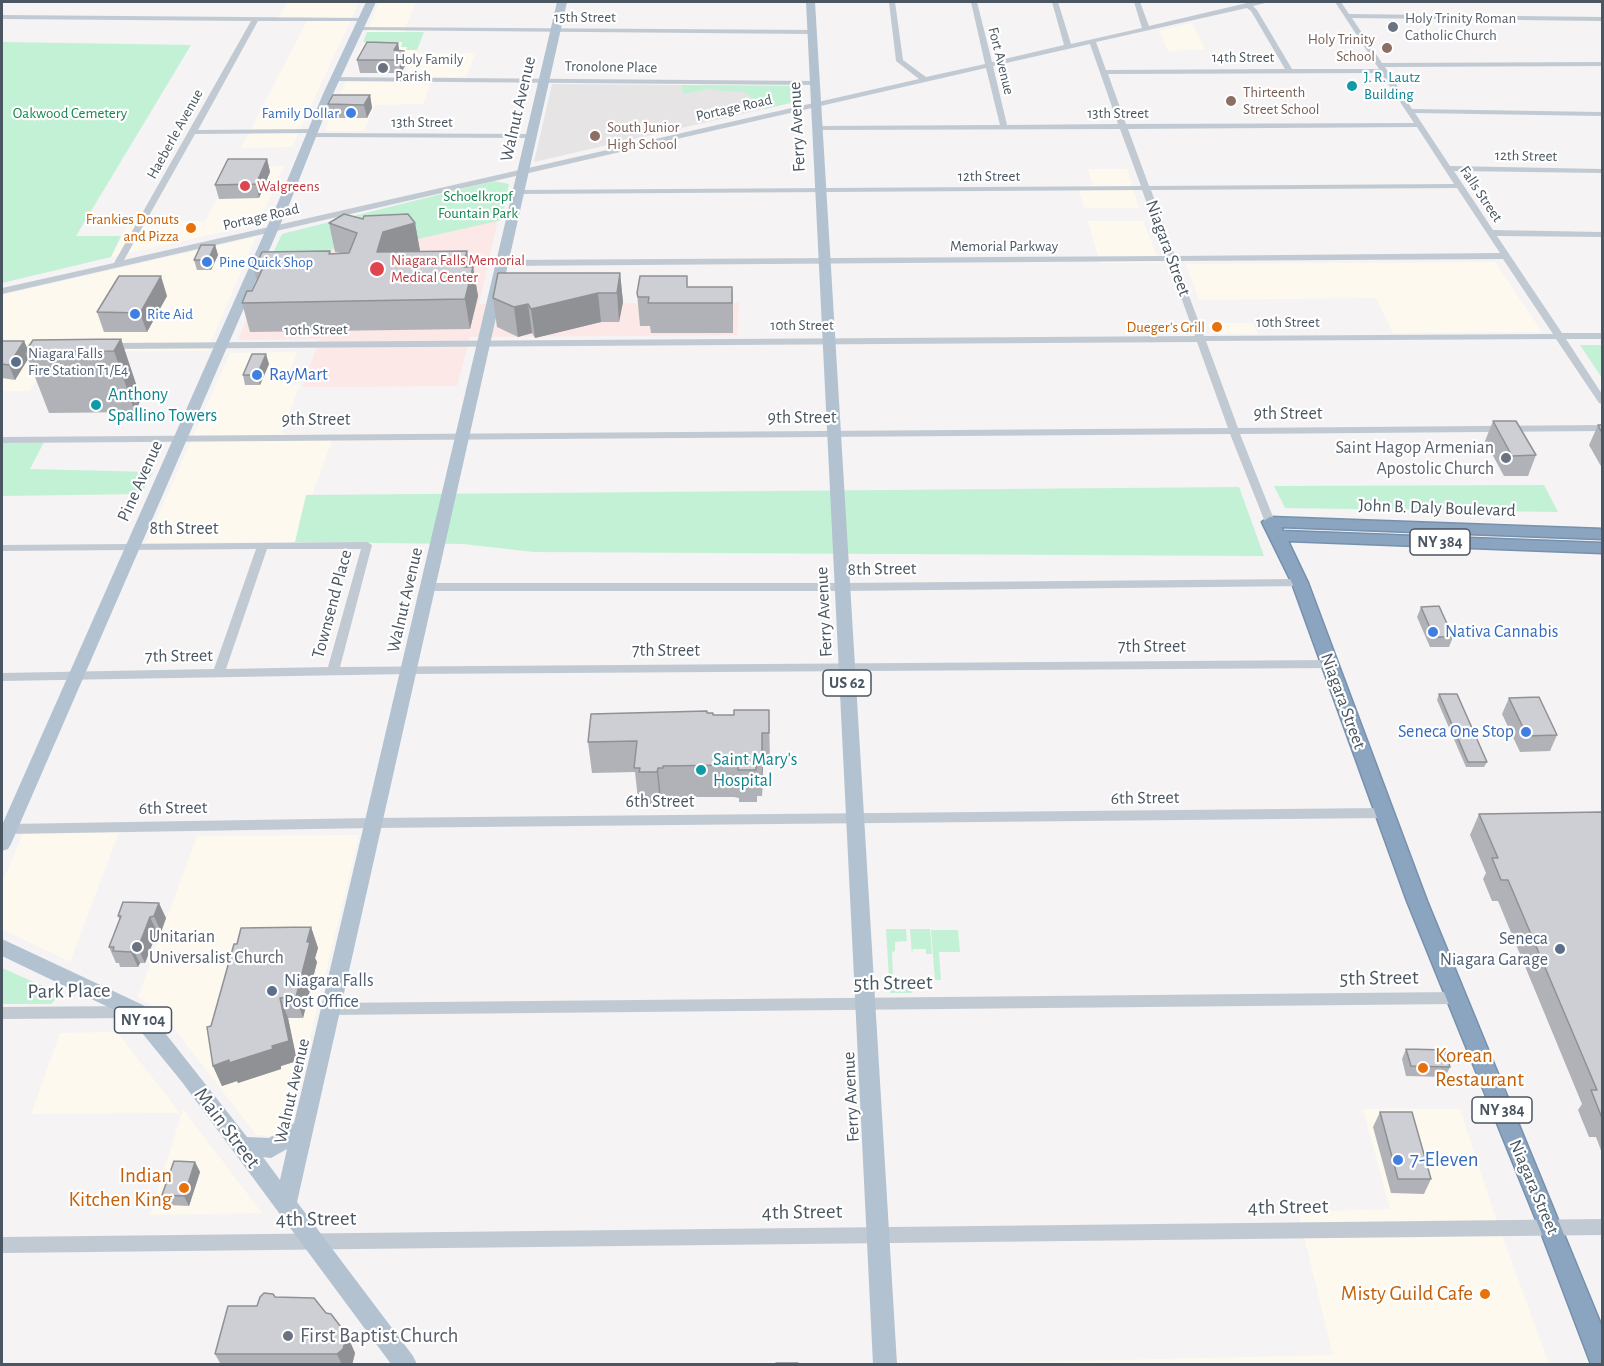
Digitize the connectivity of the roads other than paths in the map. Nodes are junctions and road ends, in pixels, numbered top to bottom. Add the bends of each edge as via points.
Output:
1 (371, 2) edge
2 (562, 2) edge
3 (810, 2) edge
4 (892, 2) edge
5 (974, 2) edge
6 (1055, 2) edge
7 (1137, 2) edge
8 (1227, 2) edge
9 (1263, 2) edge
10 (1338, 2) edge
11 (1247, 5) junction
12 (1234, 8) junction
13 (1347, 16) junction
14 (2, 17) edge
15 (256, 19) junction
16 (1602, 19) edge
17 (361, 25) junction
18 (1146, 28) junction
19 (556, 30) junction
20 (812, 32) junction
21 (1092, 41) junction
22 (1068, 46) junction
23 (987, 64) junction
24 (1602, 64) edge
25 (1382, 68) junction
26 (1289, 70) junction
27 (1103, 72) junction
28 (924, 78) junction
29 (335, 79) junction
30 (544, 80) junction
31 (814, 82) junction
32 (816, 104) junction
33 (1410, 111) junction
34 (1602, 114) edge
35 (1420, 125) junction
36 (1004, 127) junction
37 (1123, 127) junction
38 (817, 128) junction
39 (191, 132) junction
40 (313, 133) junction
41 (531, 136) junction
42 (1448, 168) junction
43 (523, 170) junction
44 (1602, 171) edge
45 (1460, 186) junction
46 (1146, 189) junction
47 (820, 190) junction
48 (518, 192) junction
49 (272, 229) junction
50 (1491, 233) junction
51 (1602, 234) edge
52 (1506, 256) junction
53 (1171, 258) junction
54 (824, 261) junction
55 (502, 263) junction
56 (118, 264) junction
57 (2, 291) edge
58 (1560, 336) junction
59 (1602, 336) edge
60 (1200, 338) junction
61 (829, 340) junction
62 (484, 343) junction
63 (99, 346) edge
64 (220, 346) junction
65 (1602, 401) edge
66 (1602, 428) edge
67 (1234, 431) junction
68 (834, 434) junction
69 (462, 436) junction
70 (180, 438) junction
71 (2, 440) edge
72 (1274, 529) junction
73 (1602, 534) edge
74 (367, 545) joint
75 (263, 546) junction
76 (132, 547) junction
77 (2, 548) edge
78 (1602, 548) edge
79 (1300, 583) junction
80 (428, 587) junction
81 (842, 587) junction
82 (1330, 664) junction
83 (847, 667) junction
84 (408, 670) junction
85 (333, 671) junction
86 (219, 673) junction
87 (74, 676) junction
88 (2, 677) edge
89 (1383, 813) junction
90 (855, 819) junction
91 (373, 823) junction
92 (8, 829) junction
93 (2, 844) edge
94 (2, 947) edge
95 (1455, 999) junction
96 (865, 1005) junction
97 (330, 1009) junction
98 (136, 1011) junction
99 (2, 1013) edge
100 (303, 1129) junction
101 (241, 1146) junction
102 (285, 1207) junction
103 (1551, 1227) junction
104 (1602, 1227) edge
105 (878, 1234) junction
106 (311, 1241) junction
107 (2, 1245) edge
108 (1602, 1359) edge
109 (405, 1365) edge
110 (885, 1365) edge

1 - 17 main road, Pine Avenue
2 - 19 main road, Walnut Avenue
3 - 20 main road, Ferry Avenue / US 62
4 - 28 street via 900,61
5 - 23 street, Fort Avenue
6 - 22 street
7 - 18 street
8 - 12 street
9 - 11 street, Portage Road
10 - 13 street, Falls Street
11 - 12 street, Portage Road
11 - 26 street via 1254,10
12 - 18 street, Portage Road
13 - 16 street
13 - 25 street, Falls Street
14 - 15 street, 15th Street
15 - 17 street, 15th Street
15 - 39 street, Haeberle Avenue
17 - 19 street, 15th Street
17 - 29 main road, Pine Avenue
18 - 21 street, Portage Road
19 - 20 street, 15th Street
19 - 30 main road, Walnut Avenue
20 - 31 main road, Ferry Avenue / US 62
21 - 22 street, Portage Road
21 - 27 street, Niagara Street
22 - 23 street, Portage Road
23 - 28 street, Portage Road
23 - 36 street, Fort Avenue
24 - 25 street, 14th Street
25 - 26 street, 14th Street
25 - 33 street, Falls Street
26 - 27 street, 14th Street
27 - 37 street, Niagara Street
28 - 32 street, Portage Road
29 - 30 street, Tronolone Place
29 - 40 main road, Pine Avenue
30 - 31 street, Tronolone Place
30 - 41 main road, Walnut Avenue
31 - 32 main road, Ferry Avenue / US 62
32 - 38 main road, Ferry Avenue / US 62
32 - 43 street, Portage Road
33 - 34 street
33 - 35 street, Falls Street
35 - 37 street, 13th Street
35 - 42 street, Falls Street
36 - 37 street, 13th Street
36 - 38 street, 13th Street
37 - 46 street, Niagara Street
38 - 47 main road, Ferry Avenue / US 62
39 - 40 street, 13th Street
39 - 56 street, Haeberle Avenue
40 - 41 street, 13th Street
40 - 49 main road, Pine Avenue
41 - 43 main road, Walnut Avenue
42 - 44 street, 12th Street
42 - 45 street, Falls Street
43 - 48 main road, Walnut Avenue
43 - 49 street, Portage Road
45 - 46 street, 12th Street
45 - 50 street, Falls Street
46 - 47 street, 12th Street
46 - 53 street, Niagara Street
47 - 48 street, 12th Street
47 - 54 main road, Ferry Avenue / US 62
48 - 55 main road, Walnut Avenue
49 - 56 street, Portage Road
49 - 64 main road, Pine Avenue
50 - 51 street
50 - 52 street, Falls Street
52 - 53 street, Memorial Parkway
52 - 58 street, Falls Street
53 - 54 street, Memorial Parkway
53 - 60 street, Niagara Street
54 - 55 street, Memorial Parkway
54 - 61 main road, Ferry Avenue / US 62
55 - 62 main road, Walnut Avenue
56 - 57 street, Portage Road
58 - 59 street, 10th Street
58 - 60 street, 10th Street
58 - 65 street, Falls Street
60 - 61 street, 10th Street
60 - 67 street, Niagara Street
61 - 62 street, 10th Street
61 - 68 main road, Ferry Avenue / US 62
62 - 64 street, 10th Street
62 - 69 main road, Walnut Avenue
63 - 64 street, 10th Street
64 - 70 main road, Pine Avenue
66 - 67 street, 9th Street
67 - 68 street, 9th Street
67 - 72 street, Niagara Street
68 - 69 street, 9th Street
68 - 81 main road, Ferry Avenue / US 62
69 - 70 street, 9th Street
69 - 80 main road, Walnut Avenue
70 - 71 street, 9th Street
70 - 76 main road, Pine Avenue
72 - 73 highway, John B. Daly Boulevard / NY 384
72 - 78 highway, John B. Daly Boulevard / NY 384
72 - 79 highway, Niagara Street / NY 384
74 - 75 street, 8th Street
74 - 85 street, Townsend Place
75 - 76 street, 8th Street
75 - 86 street
76 - 77 street, 8th Street
76 - 87 main road, Pine Avenue
79 - 81 street, 8th Street
79 - 82 highway, Niagara Street / NY 384
80 - 81 street, 8th Street
80 - 84 main road, Walnut Avenue
81 - 83 main road, Ferry Avenue / US 62
82 - 83 street, 7th Street
82 - 89 highway, Niagara Street / NY 384
83 - 84 street, 7th Street
83 - 90 main road, Ferry Avenue / US 62
84 - 85 street, 7th Street
84 - 91 main road, Walnut Avenue
85 - 86 street, 7th Street
86 - 87 street, 7th Street
87 - 88 street, 7th Street
87 - 92 main road, Pine Avenue
89 - 90 street, 6th Street
89 - 95 highway, Niagara Street / NY 384
90 - 91 street, 6th Street
90 - 96 main road, Ferry Avenue / US 62
91 - 92 street, 6th Street
91 - 97 main road, Walnut Avenue
92 - 93 main road, Pine Avenue
94 - 98 main road, Main Street / NY 104
95 - 96 street, 5th Street
95 - 103 highway, Niagara Street / NY 384
96 - 97 street, 5th Street
96 - 105 main road, Ferry Avenue / US 62
97 - 100 main road, Walnut Avenue
98 - 99 street, Park Place
98 - 101 main road, Main Street / NY 104
100 - 101 main road via 271,1148
100 - 102 main road, Walnut Avenue
101 - 102 main road, Main Street / NY 104
102 - 106 main road, Main Street / NY 104
103 - 104 street, 4th Street
103 - 105 street, 4th Street
103 - 108 highway, Niagara Street / NY 384
105 - 106 street, 4th Street
105 - 110 main road, Ferry Avenue / US 62
106 - 107 street, 4th Street
106 - 109 main road, Main Street / NY 104

